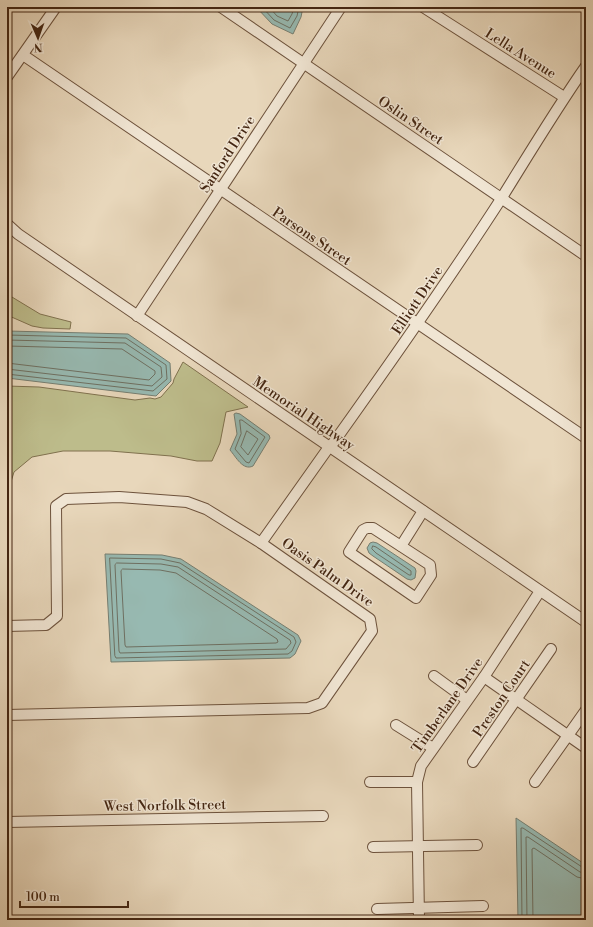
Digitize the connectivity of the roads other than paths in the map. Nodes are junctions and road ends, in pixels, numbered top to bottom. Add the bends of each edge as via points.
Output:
1 (56, 7) edge
2 (220, 7) edge
3 (341, 7) edge
4 (423, 7) edge
5 (23, 55) junction
6 (303, 63) junction
7 (586, 66) edge
8 (7, 77) edge
9 (564, 97) junction
10 (220, 190) junction
11 (501, 199) junction
12 (7, 224) edge
13 (586, 256) edge
14 (137, 316) junction
15 (417, 324) junction
16 (586, 438) edge
17 (329, 447) junction
18 (423, 511) junction
19 (261, 542) junction
20 (401, 546) junction
21 (540, 591) junction
22 (586, 622) edge
23 (7, 626) edge
24 (551, 648) dead end
25 (434, 676) dead end
26 (484, 677) junction
27 (467, 700) junction
28 (517, 700) junction
29 (586, 710) edge
30 (7, 715) edge
31 (396, 725) dead end
32 (568, 735) junction
33 (433, 748) junction
34 (586, 748) edge
35 (473, 762) dead end
36 (370, 782) dead end
37 (417, 782) junction
38 (535, 782) dead end
39 (323, 816) dead end
40 (7, 822) edge
41 (477, 844) dead end
42 (417, 846) junction
43 (373, 847) dead end
44 (483, 906) dead end
45 (419, 908) junction
46 (376, 909) dead end
47 (419, 920) edge

1 - 5 street
2 - 6 street, Oslin Street
3 - 6 street, Sanford Drive
4 - 9 street, Lella Avenue
5 - 8 street
5 - 10 street, Parsons Street
6 - 10 street, Sanford Drive
6 - 11 street, Oslin Street
7 - 9 street, Elliott Drive
9 - 11 street, Elliott Drive
10 - 14 street, Sanford Drive
10 - 15 street, Parsons Street
11 - 13 street, Oslin Street
11 - 15 street, Elliott Drive
12 - 14 street, Memorial Highway
14 - 17 street, Memorial Highway
15 - 16 street, Parsons Street
15 - 17 street, Elliott Drive
17 - 18 street, Memorial Highway
17 - 19 street, Elliott Drive
18 - 20 street
18 - 21 street, Memorial Highway
19 - 23 street, Oasis Palm Drive via 206,509 187,502 119,497 66,498 56,506 57,616 46,625
19 - 30 street, Oasis Palm Drive via 370,619 372,631 322,703 308,708
20 - 20 street via 373,528 368,528 363,530 349,552 416,598 431,574 431,567
21 - 22 street, Memorial Highway
21 - 26 street, Timberlane Drive
24 - 28 street, Preston Court
25 - 27 street
26 - 27 street, Timberlane Drive
26 - 28 street
27 - 33 street, Timberlane Drive
28 - 32 street
28 - 35 street, Preston Court
29 - 32 street
31 - 33 street
32 - 34 street
32 - 38 street
33 - 37 street, Timberlane Drive via 422,766
36 - 37 street
37 - 42 street, Timberlane Drive
39 - 40 street, West Norfolk Street
41 - 42 street
42 - 43 street
42 - 45 street, Timberlane Drive
44 - 45 street
45 - 46 street
45 - 47 street, Timberlane Drive

